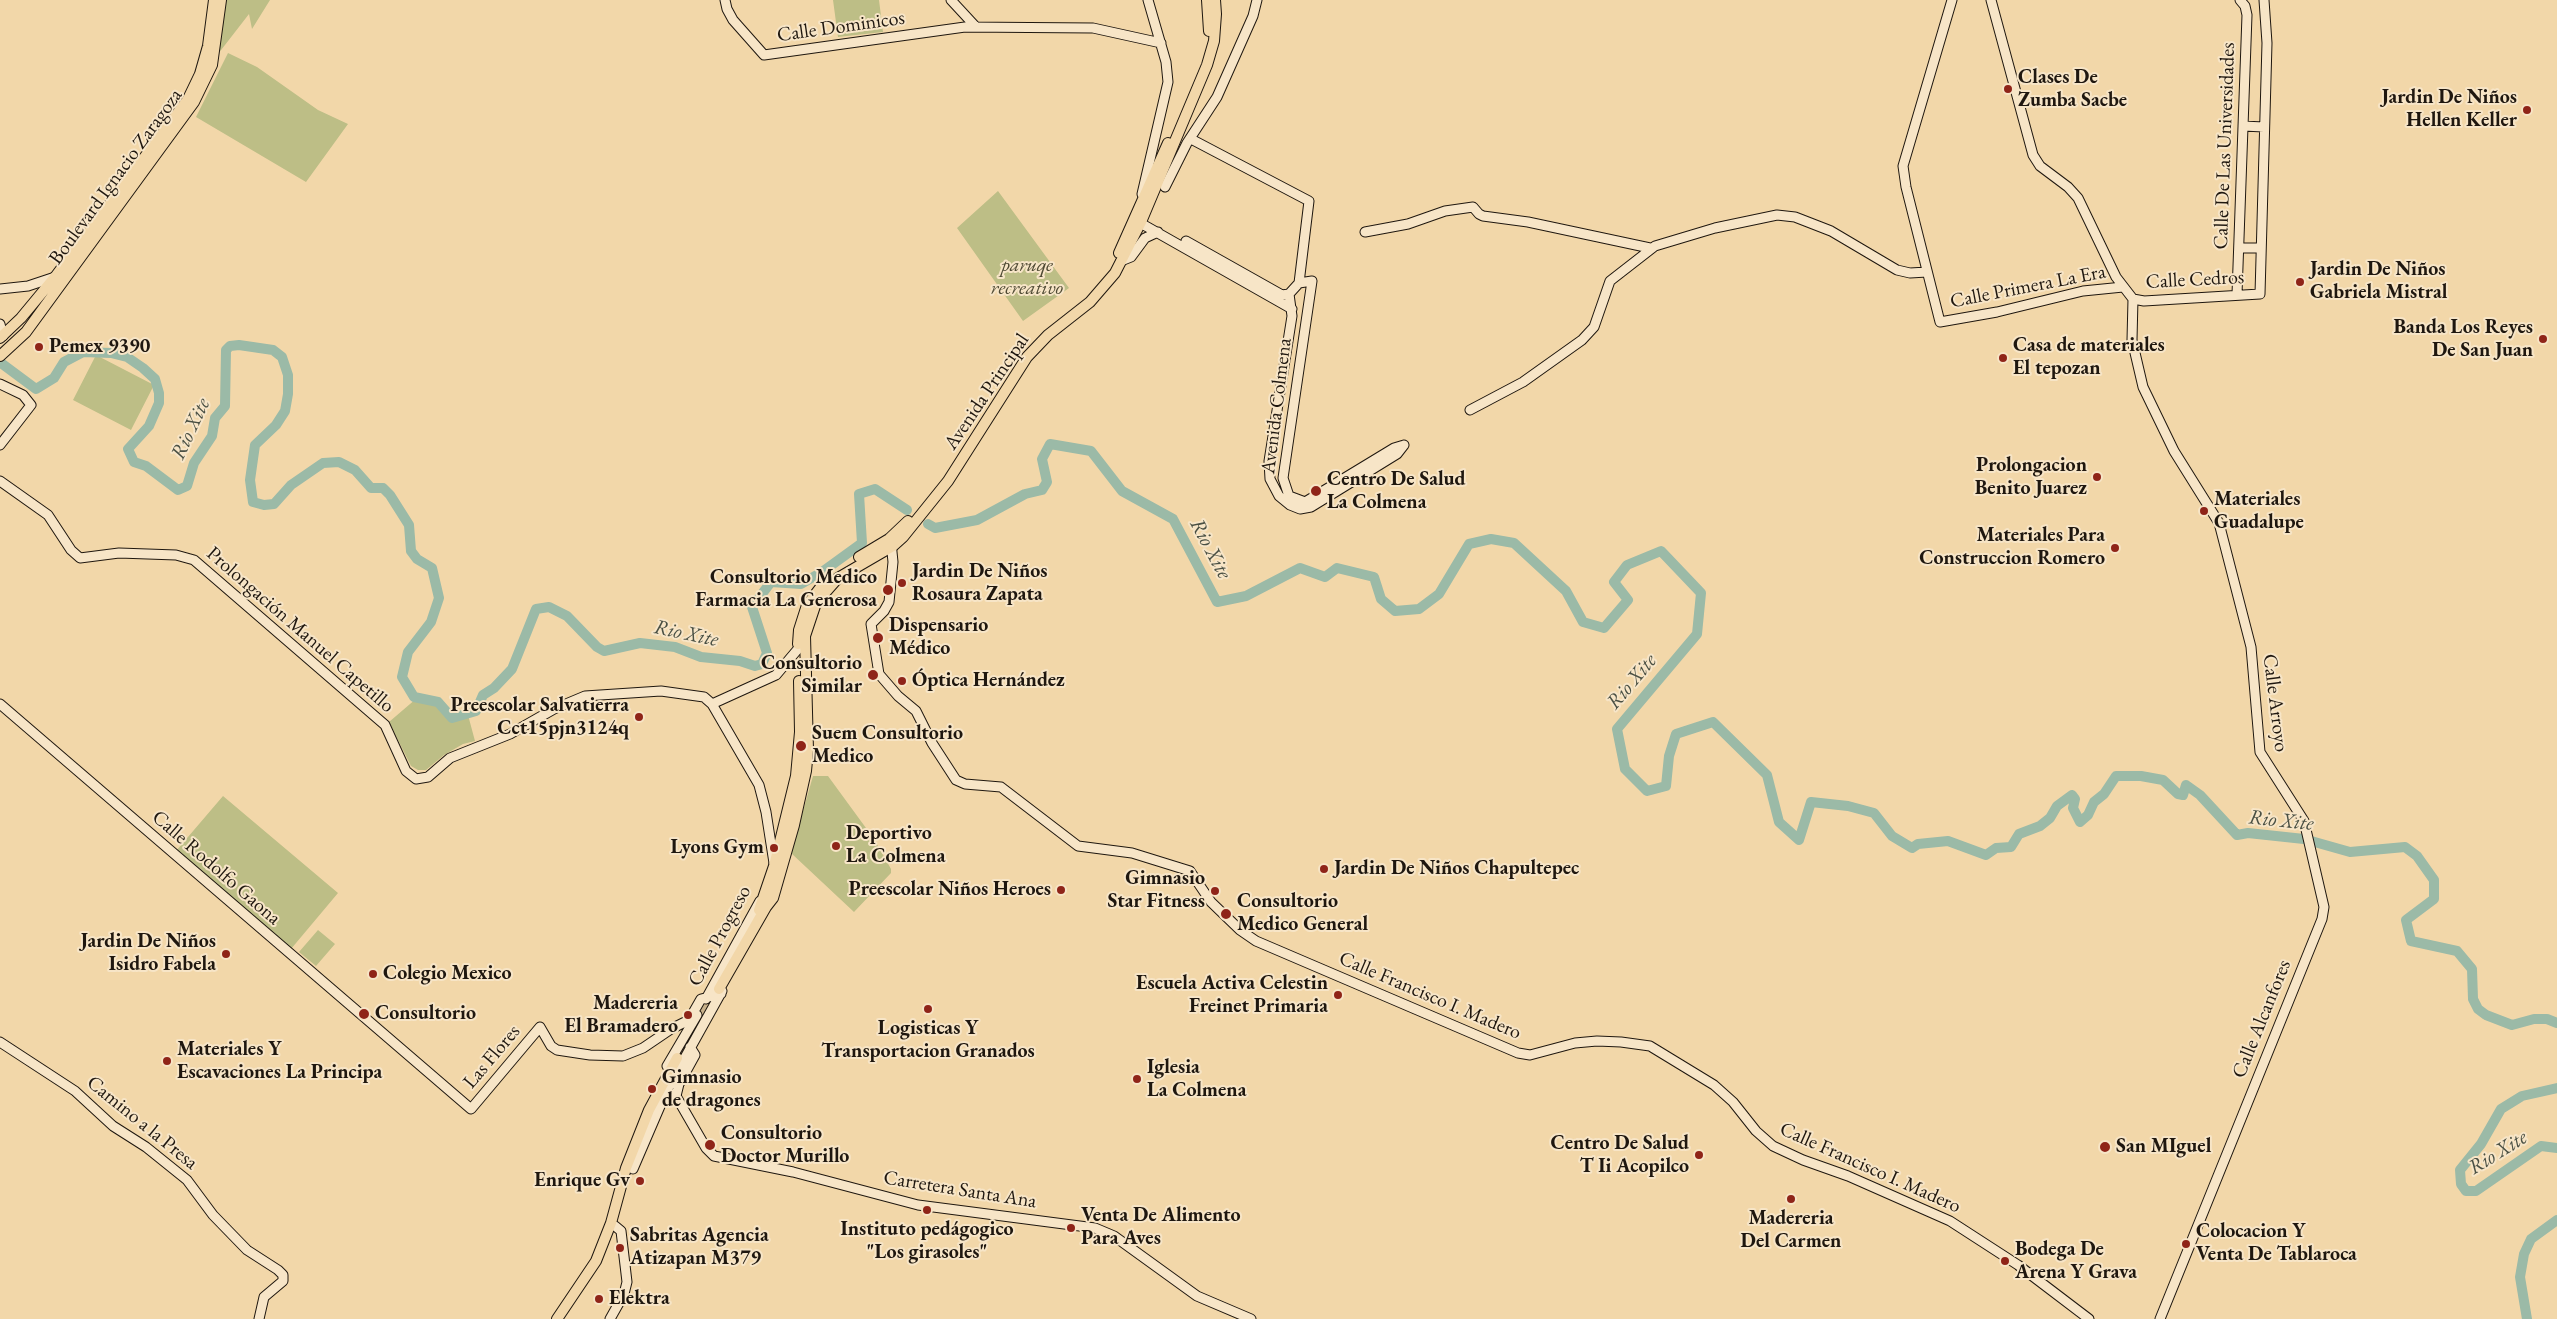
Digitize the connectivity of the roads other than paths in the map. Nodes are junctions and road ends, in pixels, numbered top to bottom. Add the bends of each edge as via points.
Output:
1 (214, 0) edge
2 (221, 0) edge
3 (725, 0) edge
4 (952, 0) edge
5 (1148, 0) edge
6 (1207, 0) edge
7 (1214, 0) edge
8 (1257, 0) edge
9 (1952, 0) edge
10 (1991, 0) edge
11 (2240, 0) edge
12 (2264, 0) edge
13 (976, 27) junction
14 (1161, 43) junction
15 (2243, 126) junction
16 (2264, 127) junction
17 (1191, 139) junction
18 (1168, 162) junction
19 (1140, 216) junction
20 (1158, 232) junction
21 (1365, 232) dead end
22 (1650, 248) junction
23 (2240, 248) junction
24 (2261, 248) junction
25 (1122, 262) junction
26 (1927, 272) junction
27 (55, 277) junction
28 (1299, 283) junction
29 (2123, 288) junction
30 (0, 289) edge
31 (1290, 294) junction
32 (2237, 294) junction
33 (2260, 294) joint
34 (2133, 299) junction
35 (1292, 309) junction
36 (0, 324) edge
37 (1, 337) edge
38 (0, 356) edge
39 (0, 384) edge
40 (1470, 410) dead end
41 (0, 446) edge
42 (0, 482) edge
43 (891, 543) junction
44 (798, 649) junction
45 (710, 702) junction
46 (0, 704) edge
47 (774, 866) junction
48 (768, 896) junction
49 (2324, 911) joint
50 (719, 990) junction
51 (707, 998) junction
52 (713, 1007) junction
53 (701, 1008) junction
54 (0, 1042) edge
55 (690, 1047) junction
56 (678, 1055) junction
57 (470, 1110) joint
58 (629, 1169) junction
59 (616, 1226) junction
60 (259, 1319) edge
61 (558, 1319) edge
62 (565, 1319) edge
63 (610, 1319) edge
64 (1251, 1319) edge
65 (2089, 1319) edge
66 (2160, 1319) edge

1 - 27 main road, Boulevard Ignacio Zaragoza via 208,46 188,99
2 - 38 main road, Boulevard Ignacio Zaragoza via 212,65 194,102 26,332
3 - 13 street, Calle Dominicos via 733,20 764,55
4 - 13 street
5 - 14 street
6 - 19 main road via 1208,42 1201,65
7 - 18 main road via 1214,40 1207,65
8 - 17 street via 1217,97
9 - 26 street via 1903,166
10 - 29 street via 2033,155 2040,166 2078,198
11 - 15 street, Calle De Las Universidades via 2246,15
12 - 16 street, Calle De Las Universidades via 2267,43
13 - 14 street, Calle Dominicos via 1093,28
14 - 19 street via 1168,82
15 - 16 street
15 - 23 street, Calle De Las Universidades
16 - 24 street, Calle De Las Universidades
17 - 18 street via 1165,187
17 - 28 street via 1309,201
18 - 19 main road
19 - 20 street
19 - 25 main road, Avenida Principal
19 - 31 street via 1282,295
19 - 43 main road, Avenida Principal via 1106,276 1091,293 1028,346 936,487
20 - 25 street via 1145,238 1131,257
20 - 35 street
21 - 22 street via 1408,224 1445,210 1473,207 1483,216 1528,222
22 - 26 street via 1715,228 1777,215 1818,224 1903,272
22 - 40 street via 1610,282 1594,327 1582,340 1523,382
23 - 24 street
23 - 32 street, Calle De Las Universidades
24 - 33 street, Calle De Las Universidades
25 - 43 main road, Avenida Principal via 1090,302 1048,335 1027,357 924,514
26 - 29 street, Calle Primera La Era via 1940,322 2083,291
27 - 30 street via 28,286
27 - 37 main road, Boulevard Ignacio Zaragoza via 22,318
28 - 31 street
28 - 35 street, Avenida Colmena via 1312,281 1283,478 1286,492 1293,499 1305,502 1404,444 1397,454 1311,507 1300,509 1279,496 1269,472
29 - 34 street
31 - 35 street, Avenida Colmena
32 - 33 street, Calle Cedros
32 - 34 street, Calle Cedros via 2144,301
34 - 49 street, Calle Arroyo via 2132,340 2143,387 2174,451 2217,518 2224,536 2251,647 2260,752 2304,821
36 - 37 street
39 - 41 street via 23,395 31,405
42 - 45 street, Prolongación Manuel Capetillo via 48,515 80,558 119,552 176,555 194,560 385,725 406,771 416,779 428,777 450,758 510,734 585,696 661,691 692,694
43 - 44 main road, Calle Progreso via 841,568 816,590 801,619
43 - 48 main road, Calle Progreso via 832,583 816,603 808,621 805,646 806,771 794,825
43 - 65 street, Calle Francisco I. Madero via 889,602 871,624 879,674 916,712 956,780 965,784 1001,787 1078,846 1132,853 1190,871 1211,902 1256,941 1518,1054 1530,1056 1575,1043 1597,1041 1650,1046 1714,1085 1773,1146 1950,1221 2018,1265
44 - 45 street via 776,675
44 - 47 main road, Calle Progreso via 799,755
45 - 47 street via 750,769 764,802
46 - 57 street, Calle Rodolfo Gaona
47 - 48 main road, Calle Progreso
48 - 50 main road
48 - 51 street, Calle Progreso
49 - 66 street, Calle Alcanfores
50 - 51 street
50 - 52 street, Calle Progreso
51 - 52 street
51 - 53 street, Calle Progreso
51 - 57 street, Las Flores via 701,999 689,1020 643,1048 623,1056 557,1050 540,1027
52 - 55 street, Calle Progreso
53 - 55 street
53 - 56 street, Calle Progreso
54 - 60 street, Camino a la Presa via 75,1091 113,1126 187,1180 213,1215 247,1250 283,1275 283,1281 264,1297
55 - 56 street via 682,1046
55 - 58 street
55 - 64 street, Carretera Santa Ana via 695,1055 676,1096 714,1156 793,1172 918,1206 1096,1228 1114,1236 1197,1296
56 - 58 main road via 649,1110
58 - 59 main road
58 - 61 main road via 596,1261
59 - 62 main road via 600,1265
59 - 63 street via 621,1231 627,1282

